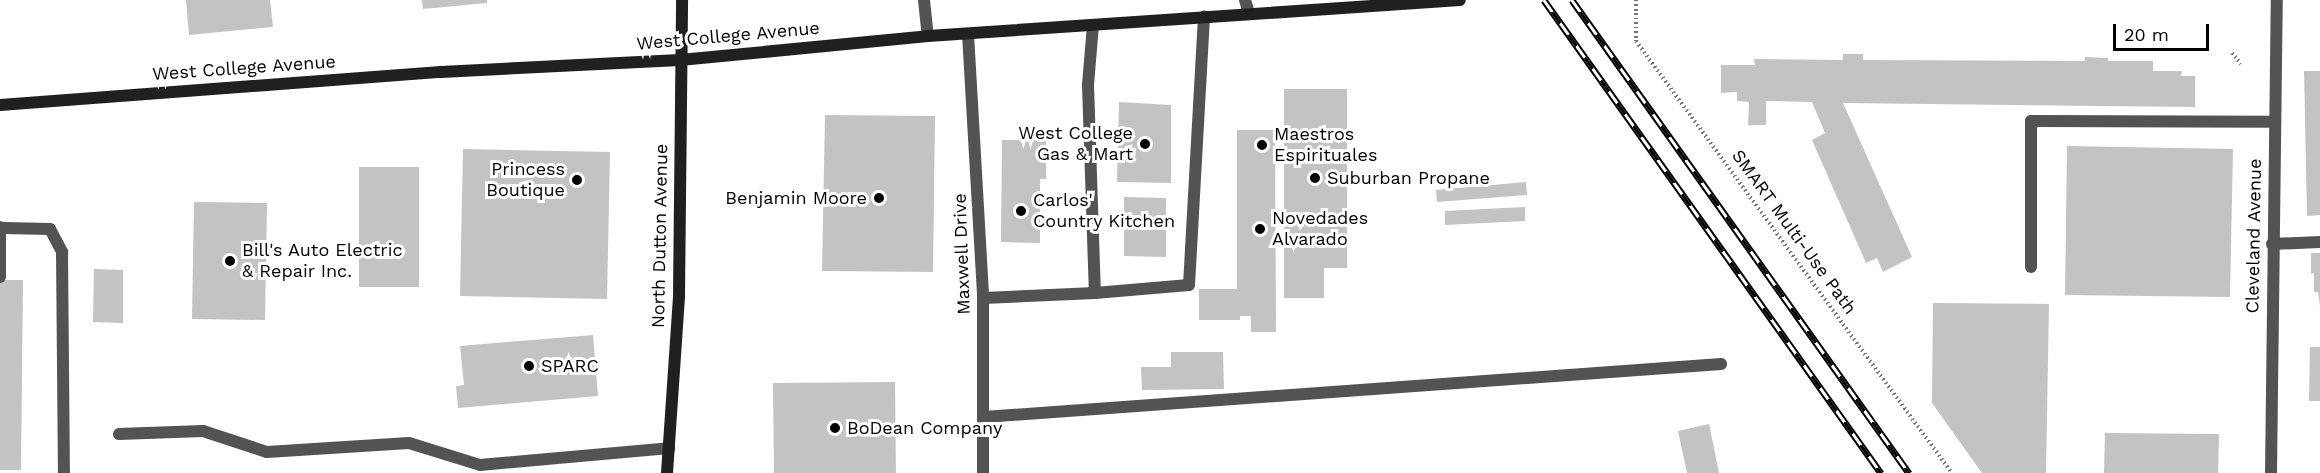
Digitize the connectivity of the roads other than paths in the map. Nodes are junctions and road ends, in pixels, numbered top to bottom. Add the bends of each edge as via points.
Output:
1 (682, 0) edge
2 (924, 0) edge
3 (1245, 0) edge
4 (1460, 0) edge
5 (2277, 0) edge
6 (1249, 13) junction
7 (1204, 15) junction
8 (1093, 25) junction
9 (968, 34) junction
10 (928, 36) junction
11 (680, 60) junction
12 (0, 105) edge
13 (2273, 122) junction
14 (1, 227) edge
15 (2320, 242) edge
16 (2272, 244) junction
17 (2031, 267) dead end
18 (0, 277) edge
19 (1095, 293) junction
20 (983, 298) junction
21 (1721, 364) dead end
22 (984, 417) junction
23 (119, 434) dead end
24 (669, 448) junction
25 (64, 473) edge
26 (667, 473) edge
27 (982, 473) edge
28 (2271, 473) edge

1 - 11 main road, North Dutton Avenue
2 - 10 street
3 - 6 street
4 - 6 main road, West College Avenue
5 - 13 street, Cleveland Avenue
6 - 7 main road, West College Avenue
7 - 8 main road, West College Avenue
7 - 19 street via 1189,285
8 - 9 main road, West College Avenue
8 - 19 street via 1088,85
9 - 10 main road, West College Avenue
9 - 20 street, Maxwell Drive
10 - 11 main road, West College Avenue
11 - 12 main road, West College Avenue via 441,72
11 - 24 main road, North Dutton Avenue via 679,295
13 - 16 street, Cleveland Avenue
13 - 17 street via 2031,121
14 - 18 street
14 - 25 street via 50,229 62,252
15 - 16 street
16 - 28 street, Cleveland Avenue
19 - 20 street
20 - 22 street, Maxwell Drive
21 - 22 street
22 - 27 street, Maxwell Drive
23 - 24 street via 203,430 267,452 409,443 480,465
24 - 26 main road, North Dutton Avenue

